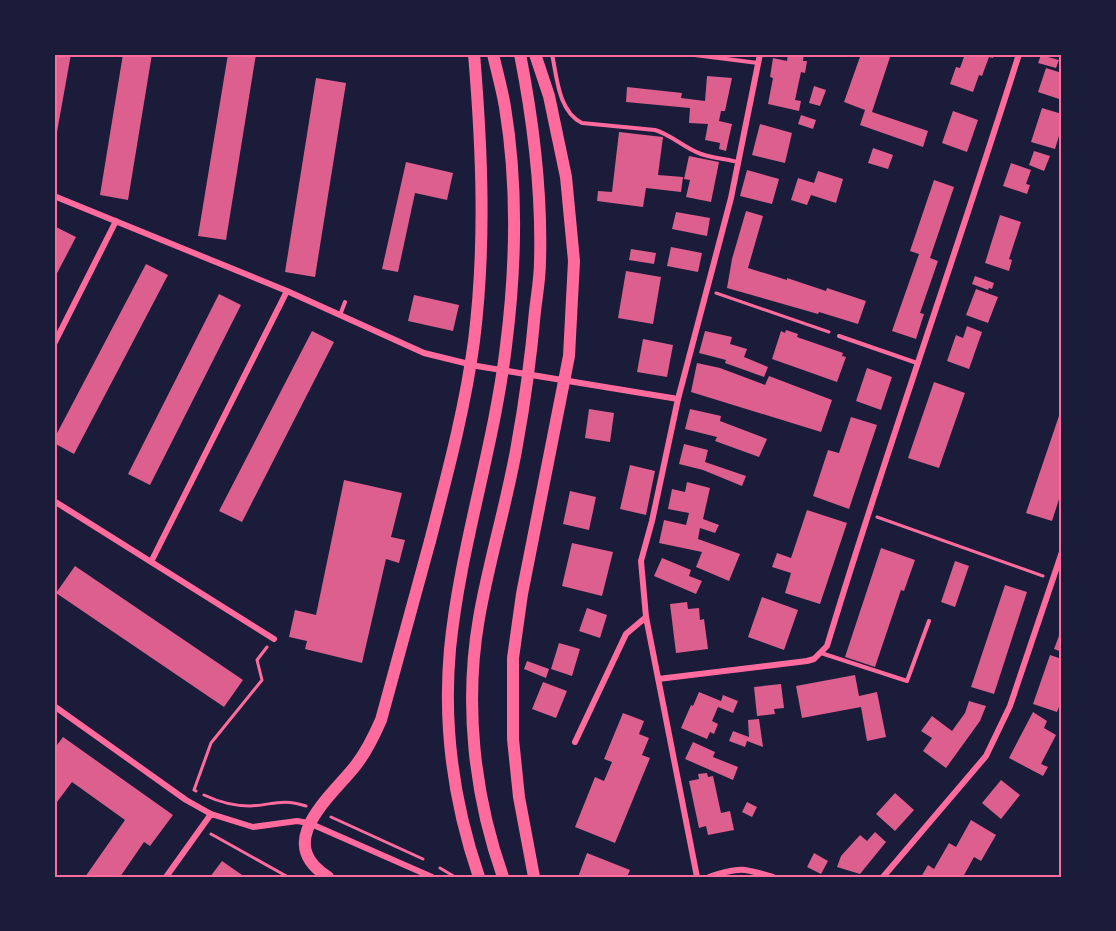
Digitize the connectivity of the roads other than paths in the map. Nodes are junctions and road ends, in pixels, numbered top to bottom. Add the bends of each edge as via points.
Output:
1 (474, 54) edge
2 (493, 54) edge
3 (520, 54) edge
4 (535, 54) edge
5 (552, 54) edge
6 (687, 54) edge
7 (760, 54) edge
8 (1018, 54) edge
9 (758, 63) junction
10 (738, 162) junction
11 (54, 196) edge
12 (116, 221) junction
13 (287, 291) junction
14 (345, 302) dead end
15 (340, 315) junction
16 (839, 336) road end
17 (54, 344) edge
18 (918, 364) junction
19 (678, 399) junction
20 (54, 501) edge
21 (1062, 552) edge
22 (151, 562) junction
23 (646, 616) junction
24 (929, 621) dead end
25 (274, 639) road end
26 (821, 653) junction
27 (658, 679) junction
28 (54, 706) edge
29 (575, 742) dead end
30 (211, 814) junction
31 (309, 823) junction
32 (166, 877) edge
33 (328, 877) edge
34 (432, 877) edge
35 (479, 877) edge
36 (503, 877) edge
37 (534, 877) edge
38 (697, 877) edge
39 (709, 877) edge
40 (773, 877) edge
41 (883, 877) edge

1 - 31 main road via 482,182 481,268 462,411 381,720 358,763
2 - 35 main road via 508,128 515,258 506,348 455,612 448,690 457,797
3 - 36 main road via 531,107 540,261 532,351 517,446 479,618 472,698 481,793
4 - 37 main road via 549,96 566,177 573,261 569,356 513,658 513,738
5 - 10 lane via 563,104 573,119 655,130 701,154
6 - 9 lane
7 - 9 street
8 - 18 street
9 - 10 street
10 - 19 street
11 - 12 street
12 - 13 street
12 - 17 street
13 - 15 street
13 - 22 street
14 - 15 lane
15 - 19 street via 424,353 477,366
16 - 18 lane
18 - 26 street via 827,646
19 - 23 street via 641,561
20 - 22 street
21 - 41 street via 1010,706 986,756
22 - 25 street
23 - 27 street
23 - 29 street via 626,634
24 - 26 lane via 907,681
26 - 27 street via 807,661
27 - 38 street
28 - 30 street
30 - 31 street via 253,826
30 - 32 street
31 - 33 main road via 306,852
31 - 34 street
39 - 40 street via 734,869

